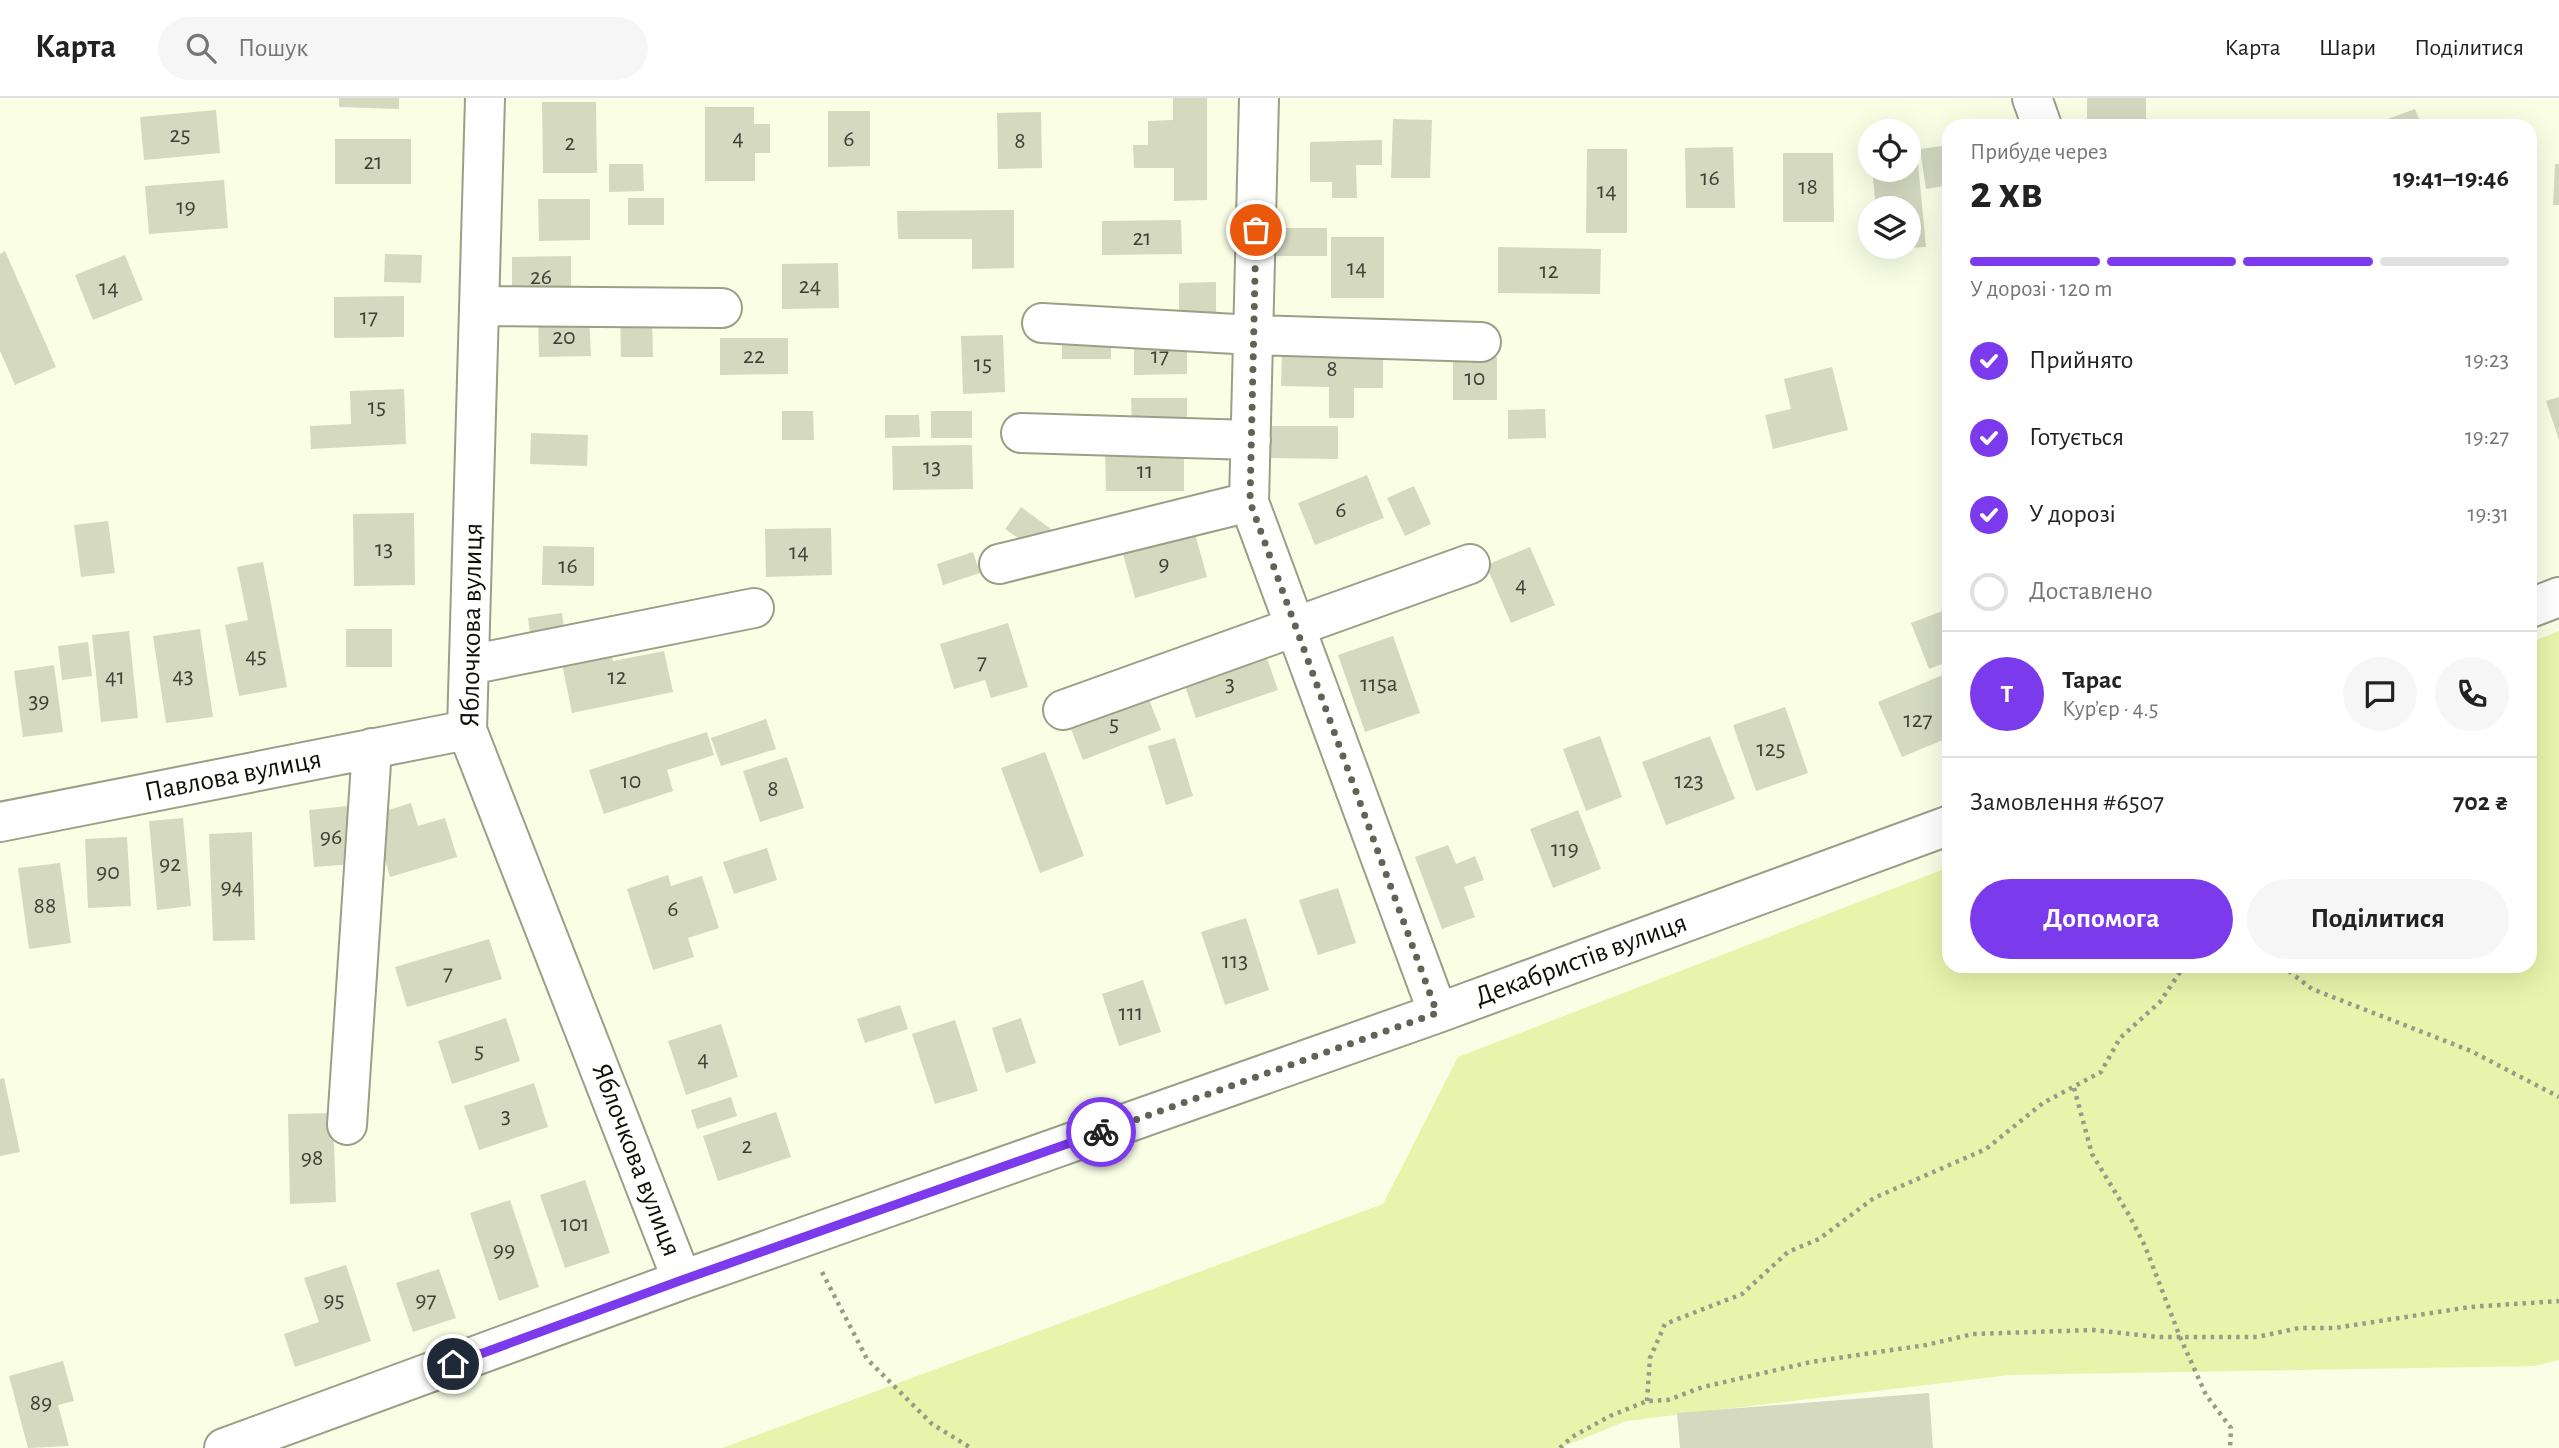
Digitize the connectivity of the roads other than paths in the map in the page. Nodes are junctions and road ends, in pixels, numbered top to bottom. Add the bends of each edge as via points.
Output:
1 (485, 98) edge
2 (1259, 98) edge
3 (2025, 98) edge
4 (2032, 98) edge
5 (2040, 119) edge
6 (479, 306) junction
7 (722, 308) dead end
8 (1042, 323) dead end
9 (1254, 335) junction
10 (1481, 342) dead end
11 (1021, 433) dead end
12 (1251, 440) junction
13 (1250, 502) junction
14 (999, 564) dead end
15 (1471, 564) dead end
16 (2559, 597) edge
17 (2537, 605) edge
18 (754, 608) dead end
19 (1295, 627) junction
20 (469, 665) junction
21 (1063, 710) dead end
22 (467, 730) junction
23 (372, 748) junction
24 (0, 822) edge
25 (1942, 828) edge
26 (1437, 1013) junction
27 (347, 1125) dead end
28 (682, 1280) junction
29 (224, 1448) edge

1 - 6 street, Яблочкова вулиця
2 - 9 street
3 - 4 street
4 - 5 street
6 - 7 street
6 - 20 street, Яблочкова вулиця
8 - 9 street
9 - 10 street
9 - 12 street
11 - 12 street
12 - 13 street
13 - 14 street
13 - 19 street
15 - 19 street
16 - 17 street
18 - 20 street
19 - 21 street
19 - 26 street
20 - 22 street, Яблочкова вулиця
22 - 23 street, Павлова вулиця
22 - 28 street, Яблочкова вулиця
23 - 24 street, Павлова вулиця
23 - 27 street
25 - 26 street, Декабристів вулиця
26 - 28 street, Декабристів вулиця
28 - 29 street, Декабристів вулиця

